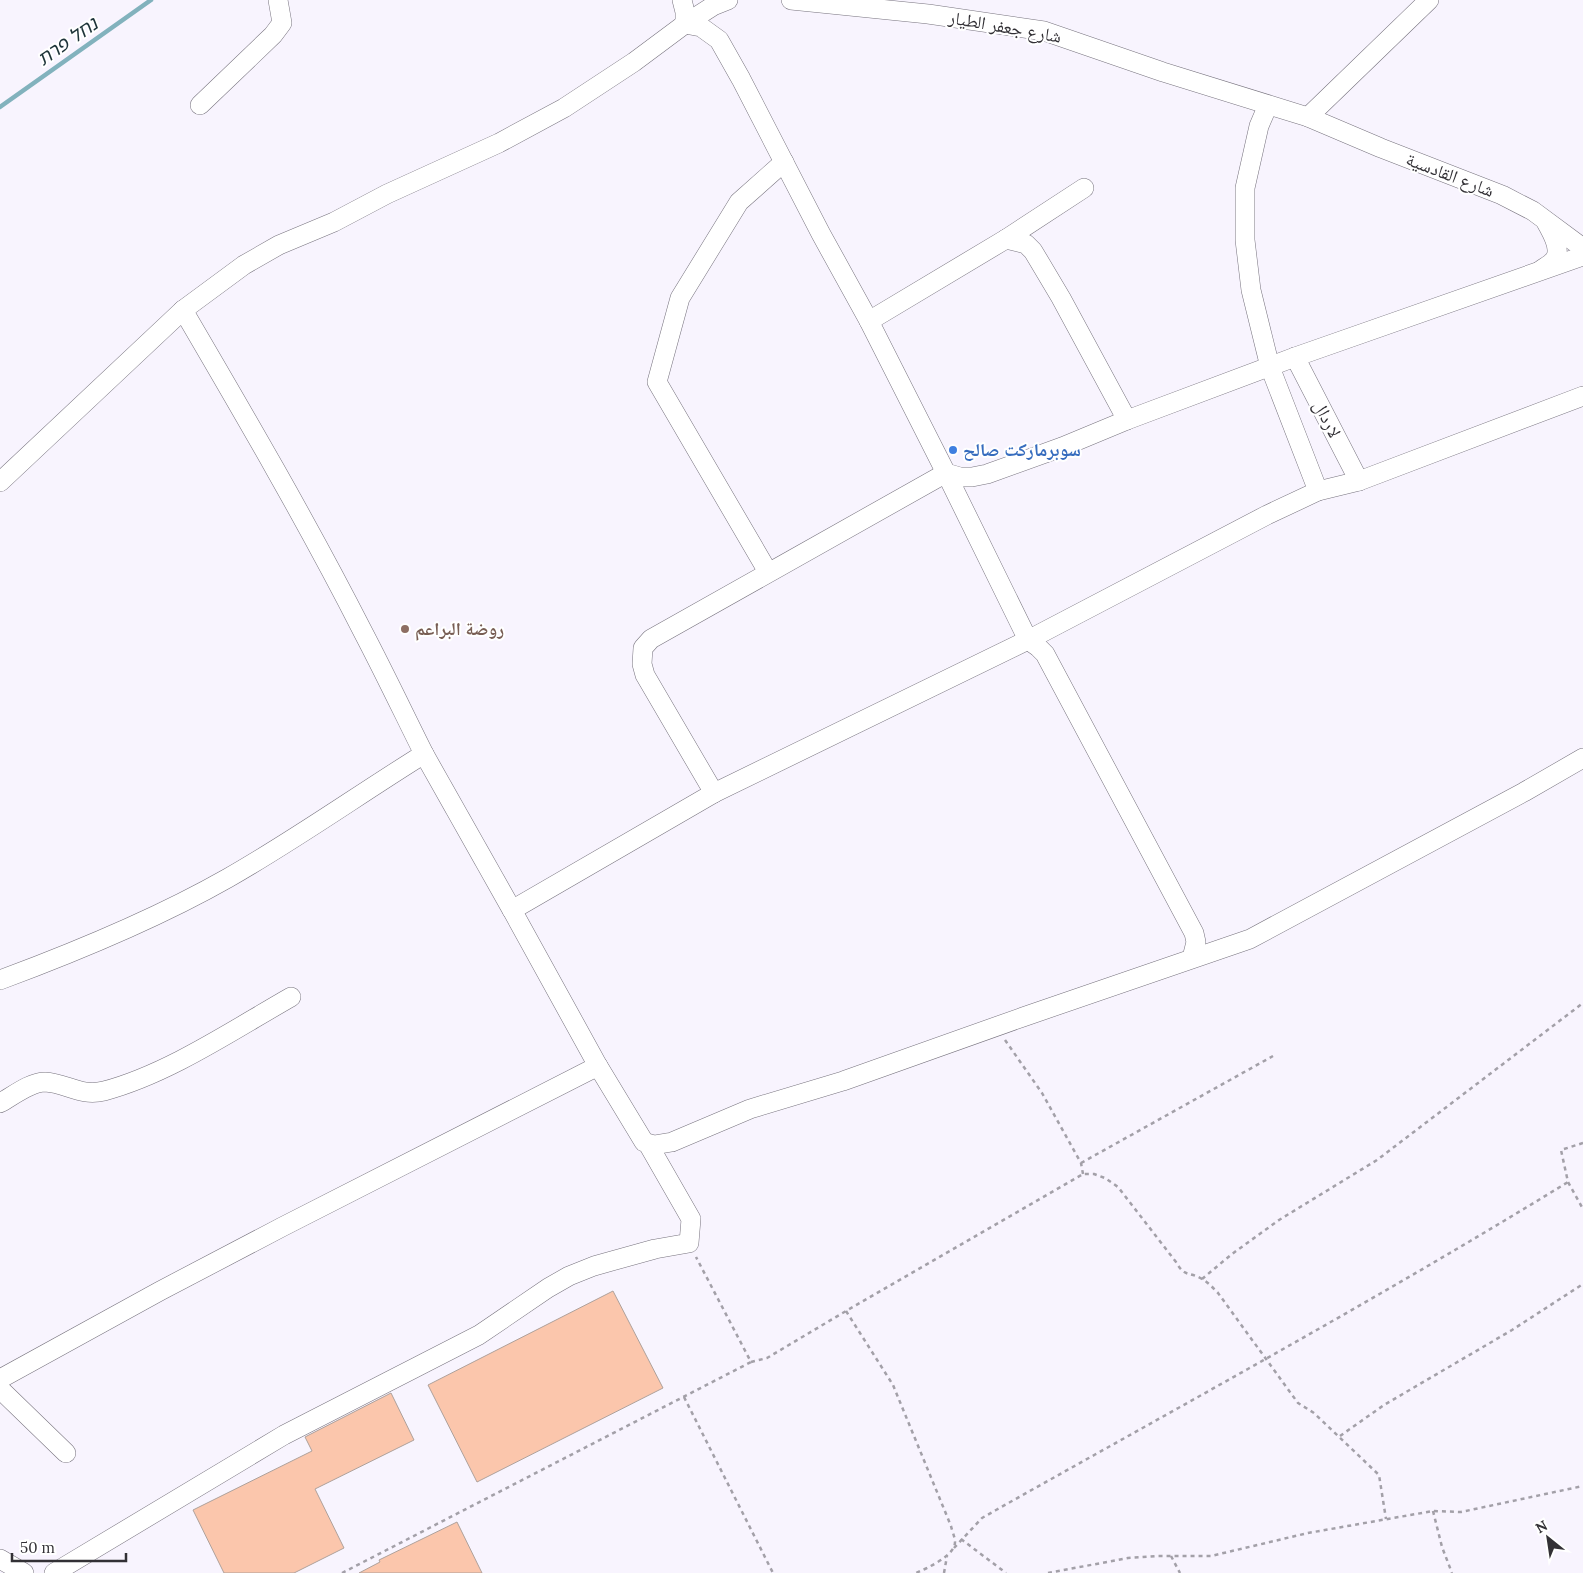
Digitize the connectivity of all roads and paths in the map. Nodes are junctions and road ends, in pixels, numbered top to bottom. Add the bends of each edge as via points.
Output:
1 (278, 0) edge
2 (682, 0) edge
3 (728, 0) edge
4 (791, 0) edge
5 (1429, 0) edge
6 (685, 24) junction
7 (200, 105) dead end
8 (1268, 105) junction
9 (1308, 117) junction
10 (784, 162) junction
11 (1084, 188) dead end
12 (1545, 219) junction
13 (1006, 239) junction
14 (1583, 248) edge
15 (1583, 256) edge
16 (1540, 271) junction
17 (183, 310) junction
18 (869, 321) junction
19 (1295, 357) junction
20 (1270, 368) junction
21 (1583, 396) edge
22 (1126, 420) junction
23 (946, 473) junction
24 (1358, 481) junction
25 (0, 482) edge
26 (1318, 491) junction
27 (768, 572) junction
28 (1028, 640) junction
29 (424, 754) junction
30 (1583, 758) edge
31 (714, 792) junction
32 (512, 910) junction
33 (1194, 933) junction
34 (1224, 947) junction
35 (1192, 958) junction
36 (0, 980) edge
37 (291, 997) dead end
38 (1583, 1003) edge
39 (996, 1026) junction
40 (1273, 1056) dead end
41 (598, 1066) junction
42 (0, 1103) edge
43 (1583, 1143) edge
44 (648, 1144) junction
45 (1081, 1163) junction
46 (1082, 1174) junction
47 (1568, 1182) junction
48 (1583, 1209) edge
49 (689, 1242) junction
50 (1202, 1279) junction
51 (1583, 1284) edge
52 (846, 1311) junction
53 (1267, 1358) junction
54 (751, 1362) junction
55 (0, 1379) edge
56 (0, 1389) edge
57 (684, 1397) junction
58 (1340, 1436) junction
59 (66, 1453) dead end
60 (1583, 1486) edge
61 (1433, 1511) junction
62 (1386, 1519) junction
63 (962, 1539) junction
64 (954, 1548) junction
65 (947, 1556) junction
66 (1170, 1556) junction
67 (0, 1559) edge
68 (24, 1573) edge
69 (54, 1573) edge
70 (342, 1573) edge
71 (773, 1573) edge
72 (916, 1573) edge
73 (944, 1573) edge
74 (1006, 1573) edge
75 (1048, 1573) edge
76 (1180, 1573) edge
77 (1452, 1573) edge

1 - 7 street via 282,23 274,35
2 - 6 street
3 - 6 street
4 - 8 street, شارع جعفر الطيار via 928,14 1044,31
5 - 9 street
6 - 10 street via 701,27 718,40
6 - 17 street via 564,108 499,143 279,245 244,265
8 - 9 street, شارع جعفر الطيار
8 - 20 street via 1259,126 1246,188 1245,240 1251,290
9 - 12 street, شارع القادسية via 1502,195
10 - 18 street
10 - 27 street via 738,202 680,298 656,382
11 - 13 street
12 - 14 street, شارع القادسية
12 - 16 street via 1557,246 1557,255
13 - 18 street
13 - 22 street via 1026,244 1033,252
15 - 16 street
16 - 19 street
17 - 25 street
17 - 29 street via 320,551
18 - 23 street
19 - 20 street
19 - 24 street, لاردال
20 - 22 street
20 - 26 street
21 - 24 street
22 - 23 street via 987,474 960,477
23 - 27 street
23 - 28 street
24 - 26 street
26 - 28 street
27 - 31 street via 652,639 643,648 645,675
28 - 31 street
28 - 33 street via 1045,654
29 - 32 street
29 - 36 street via 301,834 195,896 134,925
30 - 34 street via 1307,910 1250,939
31 - 32 street
32 - 41 street
33 - 34 street via 1210,944
33 - 35 street via 1196,942
34 - 35 street
35 - 39 street
37 - 42 street via 132,1083 101,1092 78,1092 44,1082
38 - 50 path via 1377,1160 1279,1220
39 - 44 street via 843,1081 750,1109 672,1142
39 - 45 path via 1042,1093
40 - 45 path
41 - 44 street
41 - 55 street via 282,1227
43 - 47 path via 1561,1150
44 - 49 street via 691,1219
45 - 46 path
46 - 50 path via 1106,1178 1118,1188 1181,1271
46 - 52 path
47 - 48 path
47 - 53 path
49 - 54 path
49 - 69 street via 655,1248 569,1276 479,1335 284,1435
50 - 53 path via 1218,1293
51 - 58 path via 1384,1405
52 - 54 path via 768,1358
52 - 64 path via 892,1385 951,1526
53 - 58 path via 1298,1403
53 - 63 path via 982,1518
54 - 57 path
56 - 59 street
57 - 70 path
57 - 71 path
58 - 62 path via 1379,1475
60 - 61 path via 1461,1512
61 - 62 path
61 - 77 path
62 - 66 path via 1308,1532 1212,1556
63 - 64 path
63 - 74 path
64 - 65 path
65 - 72 path
65 - 73 path
66 - 75 path via 1128,1558
66 - 76 path
67 - 68 street

